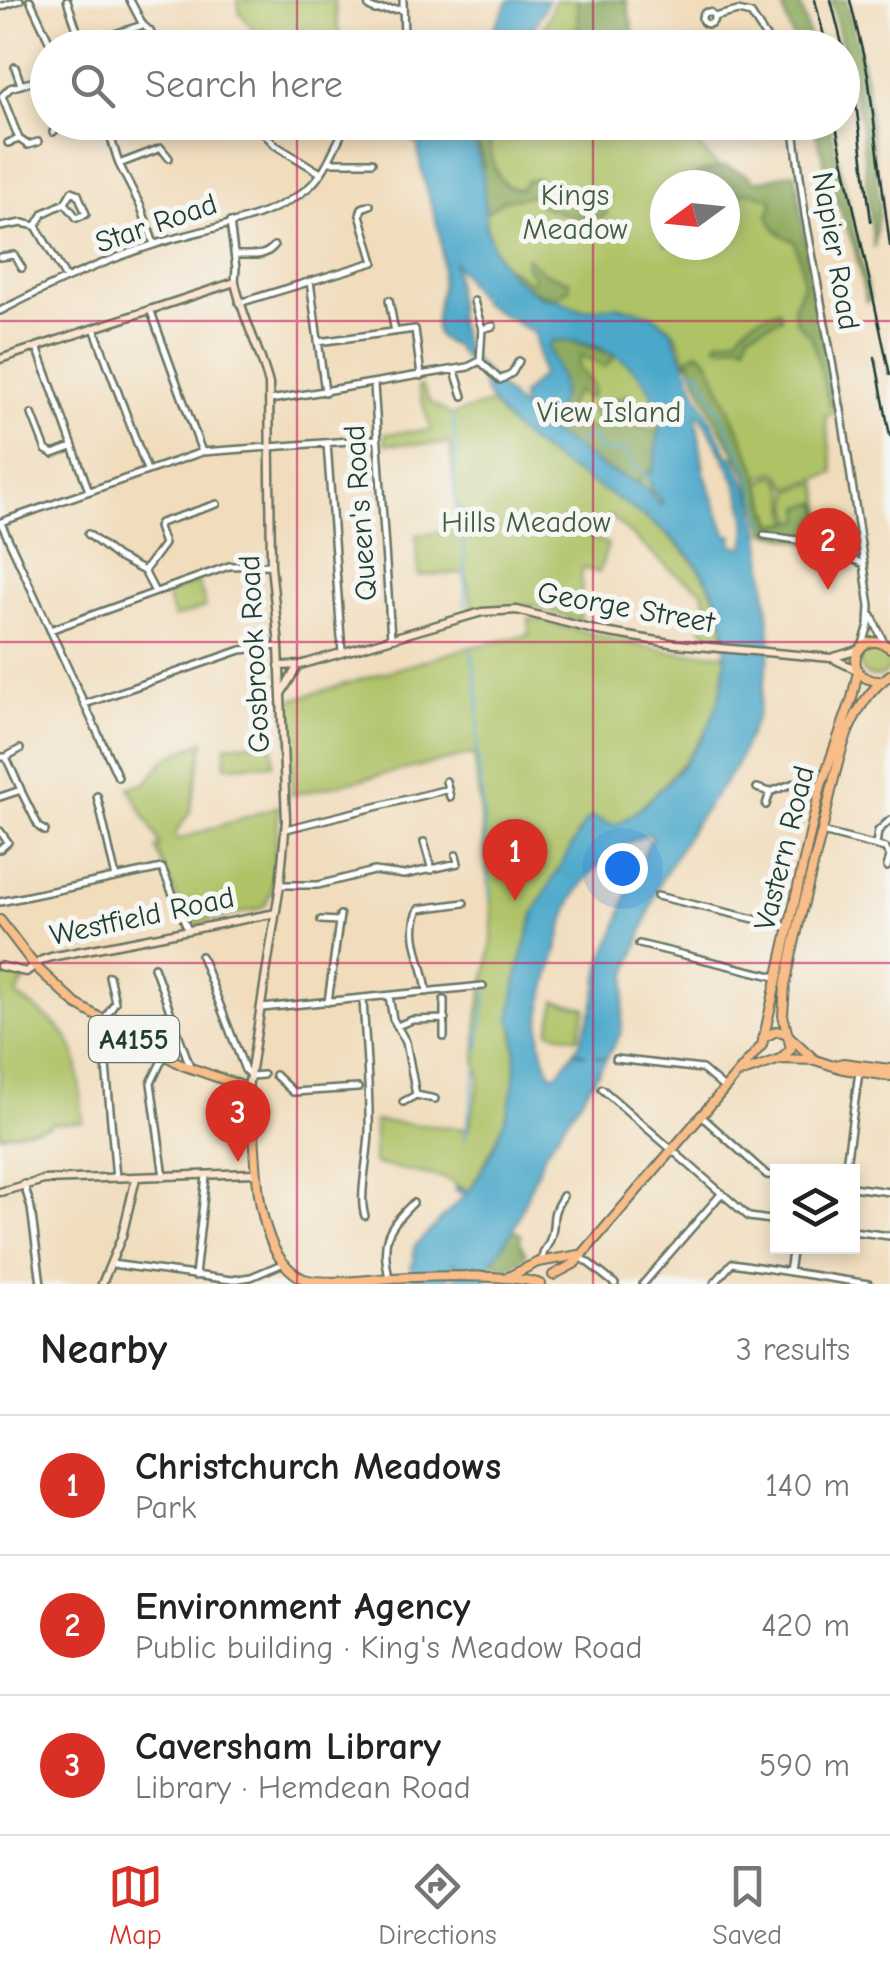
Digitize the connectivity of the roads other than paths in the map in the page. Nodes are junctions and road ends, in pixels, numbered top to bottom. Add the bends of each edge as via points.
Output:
1 (20, 0) edge
2 (30, 0) edge
3 (68, 0) edge
4 (130, 0) edge
5 (368, 0) edge
6 (403, 0) edge
7 (0, 7) edge
8 (403, 9) junction
9 (714, 17) dead end
10 (144, 26) junction
11 (44, 30) edge
12 (77, 30) edge
13 (132, 30) edge
14 (149, 30) edge
15 (404, 30) edge
16 (762, 30) edge
17 (15, 66) dead end
18 (30, 83) edge
19 (21, 86) junction
20 (19, 139) junction
21 (112, 140) edge
22 (160, 140) dead end
23 (270, 140) edge
24 (339, 140) edge
25 (795, 140) edge
26 (8, 142) dead end
27 (38, 142) dead end
28 (161, 148) junction
29 (169, 158) dead end
30 (328, 162) junction
31 (372, 162) dead end
32 (119, 164) junction
33 (319, 172) junction
34 (66, 203) junction
35 (370, 206) dead end
36 (230, 222) junction
37 (36, 226) junction
38 (0, 227) edge
39 (154, 244) junction
40 (274, 246) dead end
41 (234, 255) junction
42 (0, 257) edge
43 (22, 268) dead end
44 (66, 278) junction
45 (310, 281) junction
46 (234, 282) junction
47 (388, 300) dead end
48 (474, 301) dead end
49 (239, 303) junction
50 (150, 309) junction
51 (0, 311) edge
52 (493, 326) dead end
53 (94, 328) junction
54 (482, 329) junction
55 (395, 332) junction
56 (318, 342) junction
57 (37, 347) junction
58 (0, 359) edge
59 (479, 361) junction
60 (516, 362) dead end
61 (455, 371) junction
62 (417, 377) junction
63 (374, 385) junction
64 (324, 392) junction
65 (463, 396) dead end
66 (270, 400) junction
67 (32, 414) dead end
68 (376, 440) junction
69 (327, 443) junction
70 (268, 446) junction
71 (74, 447) junction
72 (202, 452) junction
73 (147, 470) junction
74 (89, 491) junction
75 (217, 504) dead end
76 (0, 521) edge
77 (88, 534) dead end
78 (764, 535) dead end
79 (864, 564) junction
80 (271, 565) junction
81 (144, 570) junction
82 (156, 592) junction
83 (871, 613) junction
84 (50, 630) junction
85 (392, 638) junction
86 (887, 644) edge
87 (279, 646) junction
88 (860, 648) junction
89 (342, 652) junction
90 (831, 658) junction
91 (298, 667) junction
92 (280, 670) junction
93 (858, 670) junction
94 (890, 674) edge
95 (880, 680) junction
96 (280, 696) junction
97 (85, 704) junction
98 (20, 750) dead end
99 (3, 757) edge
100 (118, 777) dead end
101 (821, 786) junction
102 (757, 788) dead end
103 (448, 789) dead end
104 (21, 790) junction
105 (770, 792) junction
106 (97, 796) dead end
107 (0, 797) edge
108 (766, 805) dead end
109 (890, 820) edge
110 (39, 829) dead end
111 (286, 830) junction
112 (0, 832) edge
113 (822, 832) junction
114 (15, 836) dead end
115 (8, 842) junction
116 (424, 842) dead end
117 (876, 845) junction
118 (0, 849) edge
119 (456, 855) dead end
120 (458, 863) junction
121 (887, 867) dead end
122 (432, 870) junction
123 (460, 872) dead end
124 (116, 878) junction
125 (280, 885) junction
126 (658, 896) dead end
127 (0, 902) edge
128 (278, 902) junction
129 (460, 906) dead end
130 (276, 912) junction
131 (260, 914) junction
132 (0, 920) edge
133 (322, 920) dead end
134 (788, 926) junction
135 (187, 928) junction
136 (639, 944) dead end
137 (201, 956) dead end
138 (0, 966) edge
139 (34, 966) junction
140 (154, 966) dead end
141 (110, 976) dead end
142 (776, 978) junction
143 (483, 986) dead end
144 (427, 992) junction
145 (389, 996) junction
146 (363, 998) junction
147 (444, 1000) dead end
148 (328, 1002) junction
149 (262, 1008) junction
150 (445, 1018) junction
151 (105, 1022) junction
152 (397, 1026) junction
153 (789, 1036) junction
154 (444, 1037) dead end
155 (762, 1041) junction
156 (164, 1056) junction
157 (616, 1059) dead end
158 (779, 1059) junction
159 (815, 1060) junction
160 (835, 1065) junction
161 (191, 1069) junction
162 (859, 1072) junction
163 (890, 1072) edge
164 (740, 1073) junction
165 (263, 1075) dead end
166 (275, 1075) dead end
167 (252, 1076) junction
168 (248, 1088) junction
169 (358, 1088) dead end
170 (724, 1088) junction
171 (602, 1089) dead end
172 (416, 1095) junction
173 (403, 1102) dead end
174 (435, 1108) dead end
175 (700, 1115) junction
176 (671, 1148) junction
177 (846, 1164) edge
178 (255, 1173) junction
179 (770, 1175) edge
180 (206, 1176) junction
181 (164, 1177) junction
182 (136, 1178) junction
183 (116, 1179) junction
184 (24, 1184) junction
185 (860, 1188) edge
186 (0, 1192) edge
187 (890, 1192) edge
188 (722, 1193) junction
189 (563, 1196) dead end
190 (413, 1202) dead end
191 (362, 1208) junction
192 (354, 1209) dead end
193 (364, 1216) dead end
194 (770, 1220) edge
195 (860, 1232) edge
196 (890, 1236) edge
197 (579, 1254) junction
198 (792, 1254) edge
199 (544, 1262) junction
200 (284, 1263) junction
201 (109, 1264) junction
202 (531, 1268) junction
203 (790, 1272) junction
204 (195, 1276) junction
205 (388, 1278) junction
206 (506, 1278) junction
207 (554, 1279) edge
208 (838, 1282) edge
209 (318, 1283) edge
210 (337, 1283) edge
211 (539, 1283) edge
212 (41, 1284) edge
213 (102, 1284) edge
214 (615, 1284) edge
215 (644, 1284) edge
216 (714, 1284) edge
217 (869, 1284) edge

1 - 7 street
2 - 11 street
3 - 12 street
4 - 10 street
5 - 8 street via 375,10
6 - 8 street
8 - 15 street
9 - 16 street via 751,14
10 - 13 street
10 - 14 street
17 - 19 street
18 - 19 street
19 - 20 street via 2,96
20 - 26 street
20 - 27 street via 23,145
21 - 32 street
22 - 28 street
23 - 33 street
24 - 30 street, Star Road
25 - 79 street, Napier Road
28 - 29 street
28 - 32 street
30 - 31 street
30 - 33 street, Star Road
32 - 39 street
33 - 36 street, Star Road via 283,203
34 - 34 street via 72,191 78,194 86,214 78,218
34 - 37 street via 44,213
35 - 45 street via 360,215 374,262
36 - 39 street, Star Road
36 - 41 street, Gosbrook Road
37 - 38 street
37 - 44 street
39 - 44 street, Star Road
40 - 41 street via 258,256
41 - 46 street, Gosbrook Road
42 - 43 street via 14,255
44 - 51 street, Star Road
45 - 49 street
45 - 56 street
46 - 49 main road, Gosbrook Road
46 - 50 main road
47 - 55 street
48 - 54 street
49 - 66 main road, Gosbrook Road via 264,364
50 - 53 main road
50 - 72 street
52 - 54 street
53 - 57 main road
53 - 73 street
54 - 59 street
55 - 56 street
55 - 62 street via 415,330
56 - 64 street
57 - 58 main road
57 - 71 street
59 - 60 street via 500,380
59 - 61 street
61 - 62 street
61 - 65 street
62 - 63 street
63 - 64 street
63 - 68 street, Queen's Road
64 - 66 street
66 - 70 main road, Gosbrook Road
67 - 71 street via 46,450
68 - 69 street
68 - 85 street, Queen's Road
69 - 70 street
69 - 89 street
70 - 72 street
70 - 80 main road, Gosbrook Road
71 - 74 street
72 - 73 street
73 - 74 street
74 - 76 street
75 - 81 street via 160,523 164,544
76 - 84 street
77 - 81 street
78 - 79 street via 810,542
79 - 83 street, Napier Road
80 - 82 street via 229,566
80 - 87 main road, Gosbrook Road
81 - 82 street
82 - 84 street
83 - 86 street
83 - 88 street
84 - 97 street
85 - 89 main road, George Street
85 - 90 main road, George Street via 482,612 517,610 676,644
86 - 88 main road via 873,641
87 - 92 main road, Gosbrook Road
87 - 97 street via 241,650
88 - 90 main road, George Street
88 - 93 main road, Vastern Road
89 - 91 main road, George Street
90 - 93 main road, George Street
91 - 92 main road, George Street
91 - 96 main road
92 - 96 main road, Gosbrook Road
93 - 95 main road
93 - 101 main road, Vastern Road
94 - 95 main road
95 - 113 main road, Vastern Road via 846,738
96 - 111 main road, Gosbrook Road
97 - 100 street
98 - 99 street
99 - 104 street
101 - 105 street via 797,782
101 - 134 main road, Vastern Road
102 - 105 street
103 - 111 street
104 - 107 street
104 - 110 street
105 - 108 street
106 - 124 street
109 - 117 street via 878,831
111 - 125 main road, Gosbrook Road
112 - 115 street
113 - 117 street
113 - 153 main road, Vastern Road via 784,986
114 - 115 street
115 - 118 street
116 - 122 street
117 - 121 street via 890,854
119 - 120 street
120 - 122 street
120 - 123 street
122 - 125 street
124 - 127 street
124 - 135 street via 162,868
125 - 128 main road, Gosbrook Road
126 - 134 street
128 - 130 main road, Gosbrook Road
128 - 131 main road, Westfield Road
129 - 144 street via 419,908 414,918
130 - 131 main road, Westfield Road
130 - 149 main road, Gosbrook Road
131 - 135 main road, Westfield Road
132 - 139 main road, A4155
133 - 148 street via 339,918
134 - 142 main road, Vastern Road
135 - 139 main road, Westfield Road
136 - 142 street
137 - 167 street via 236,1053
138 - 139 main road, Westfield Road via 24,972
139 - 151 main road, A4155
140 - 161 street
141 - 151 street via 115,1002
142 - 155 main road, Vastern Road
143 - 144 street
144 - 145 street
145 - 146 street
145 - 152 street
146 - 148 street
146 - 191 street via 370,1126
147 - 150 street
148 - 149 street
149 - 167 main road, Gosbrook Road
150 - 152 street
150 - 154 street
151 - 156 main road, A4155
151 - 183 street
152 - 172 street
153 - 155 main road via 773,1032
153 - 158 main road via 791,1049
153 - 159 main road
155 - 158 main road via 769,1056
155 - 164 main road
156 - 161 main road, A4155
156 - 181 street via 151,1083
157 - 170 street via 702,1069
158 - 159 main road
158 - 164 main road
159 - 160 main road
160 - 162 main road
160 - 163 main road
161 - 168 main road, A4155
162 - 163 main road
162 - 177 street
164 - 170 main road
165 - 167 street
166 - 169 street via 290,1092
167 - 168 main road, Gosbrook Road
168 - 178 main road
170 - 175 main road
171 - 176 street
172 - 173 street
172 - 174 street via 438,1099
175 - 176 main road
175 - 179 street
176 - 188 street
176 - 197 main road
178 - 180 main road
178 - 200 main road via 267,1231
180 - 181 main road
180 - 204 street
181 - 182 main road
182 - 183 main road
182 - 201 main road
183 - 184 main road
184 - 186 main road
184 - 212 street
185 - 187 street
188 - 194 street via 749,1217
188 - 215 street
189 - 199 street via 552,1214
190 - 205 street via 388,1229
191 - 192 street
191 - 193 street
195 - 196 street
197 - 199 main road
197 - 207 main road
197 - 214 street
198 - 203 street
199 - 202 main road
199 - 207 main road
200 - 204 street via 232,1280
200 - 209 main road
201 - 204 street
201 - 213 main road
202 - 206 main road
202 - 211 main road
203 - 208 street
203 - 216 street via 732,1263
205 - 206 main road
205 - 210 main road
206 - 211 main road
207 - 211 main road
208 - 217 street
209 - 210 main road

